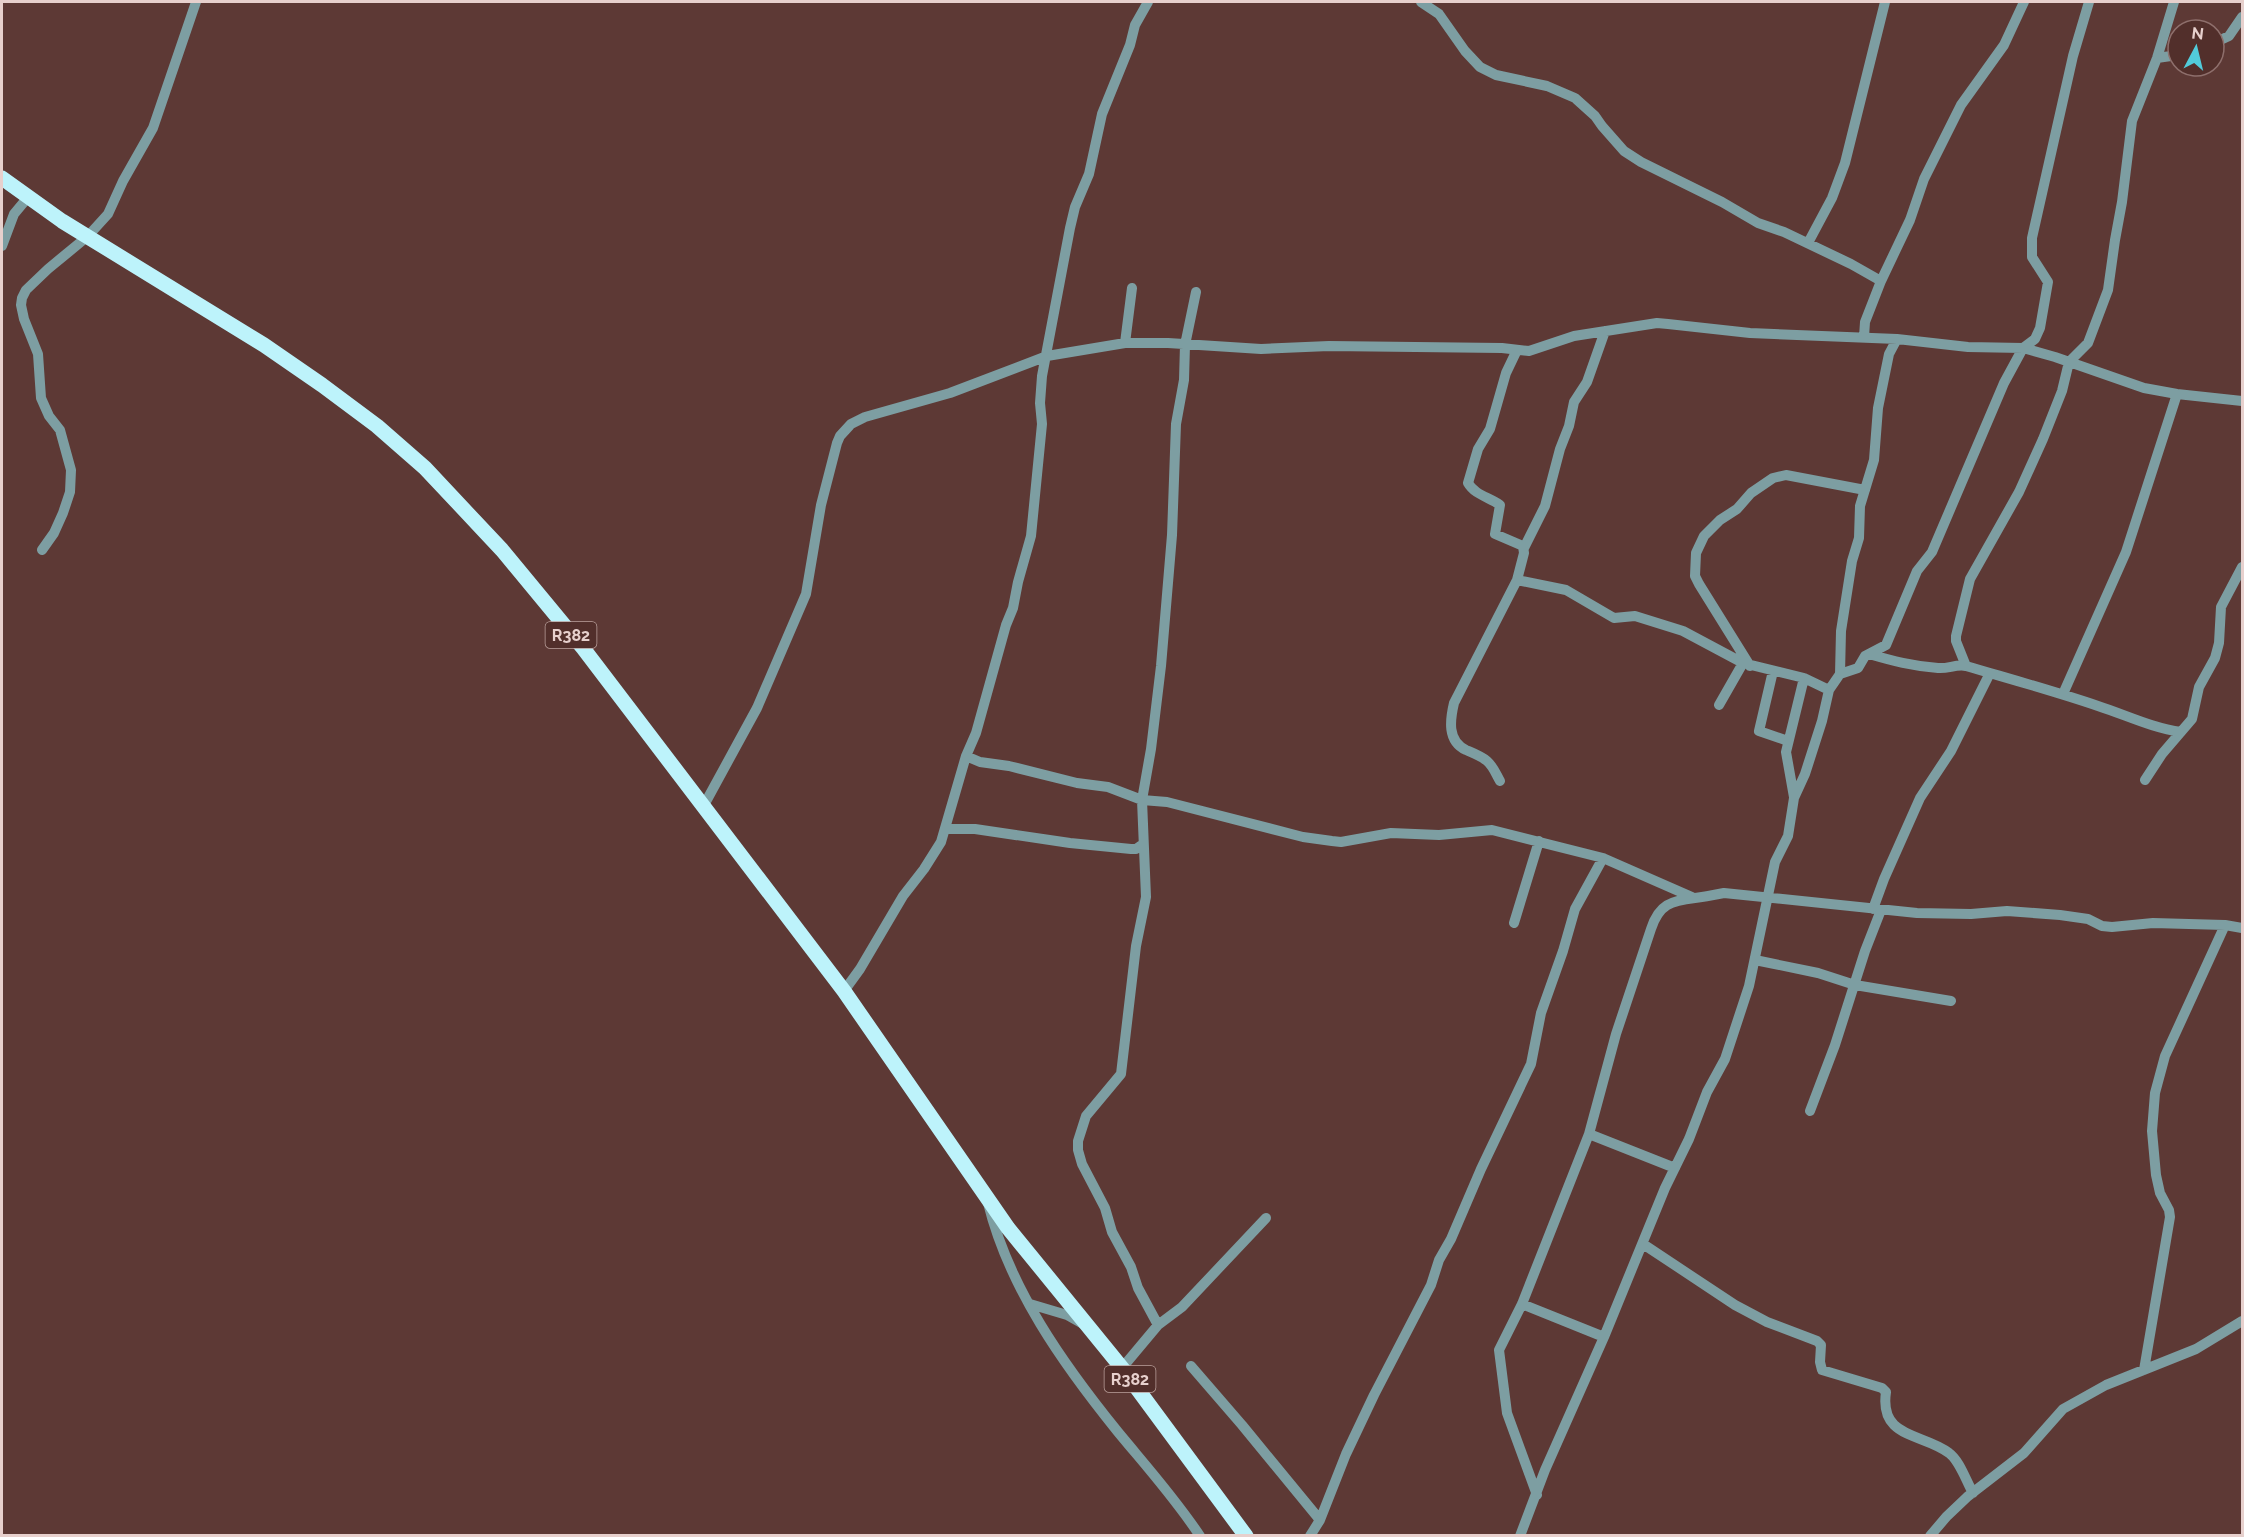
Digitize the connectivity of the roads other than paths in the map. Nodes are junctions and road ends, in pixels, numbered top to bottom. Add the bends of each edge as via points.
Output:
1 (196, 2) edge
2 (1148, 2) edge
3 (1421, 2) edge
4 (1885, 2) edge
5 (2024, 2) edge
6 (2089, 2) edge
7 (2174, 2) edge
8 (2242, 17) edge
9 (2226, 37) edge
10 (2166, 57) edge
11 (2157, 58) junction
12 (2, 178) edge
13 (29, 196) junction
14 (88, 236) junction
15 (1808, 243) junction
16 (2, 246) edge
17 (1881, 281) junction
18 (1132, 288) dead end
19 (1196, 292) dead end
20 (1605, 331) junction
21 (1864, 337) junction
22 (1896, 339) junction
23 (1125, 342) junction
24 (1185, 345) junction
25 (2023, 348) junction
26 (1517, 351) junction
27 (1047, 356) junction
28 (2069, 362) junction
29 (2177, 394) junction
30 (2242, 401) edge
31 (1865, 490) junction
32 (1524, 548) junction
33 (42, 550) dead end
34 (2242, 567) edge
35 (1517, 580) junction
36 (1869, 654) junction
37 (1747, 665) junction
38 (1966, 666) junction
39 (1773, 671) junction
40 (1990, 673) junction
41 (1840, 674) junction
42 (1804, 678) junction
43 (1828, 690) junction
44 (2063, 694) junction
45 (1719, 705) dead end
46 (2181, 732) junction
47 (1788, 741) junction
48 (966, 756) junction
49 (2145, 780) dead end
50 (1500, 782) dead end
51 (1794, 798) junction
52 (1142, 800) junction
53 (703, 807) junction
54 (946, 829) junction
55 (1539, 841) junction
56 (1143, 844) junction
57 (1603, 858) junction
58 (1768, 896) junction
59 (1695, 898) junction
60 (1877, 910) junction
61 (1514, 923) dead end
62 (2225, 925) junction
63 (2242, 928) edge
64 (1755, 960) junction
65 (1855, 985) junction
66 (844, 991) junction
67 (1951, 1001) dead end
68 (1810, 1111) dead end
69 (1589, 1134) junction
70 (1675, 1168) junction
71 (986, 1197) junction
72 (1266, 1218) dead end
73 (1643, 1244) junction
74 (1030, 1304) junction
75 (1522, 1304) junction
76 (2242, 1322) edge
77 (1158, 1325) junction
78 (1092, 1329) junction
79 (1604, 1337) junction
80 (1191, 1366) dead end
81 (1122, 1368) junction
82 (2144, 1370) junction
83 (1972, 1493) junction
84 (1537, 1495) junction
85 (1320, 1520) junction
86 (1200, 1536) edge
87 (1246, 1536) edge
88 (1310, 1536) edge
89 (1520, 1536) edge
90 (1930, 1536) edge

1 - 14 street via 153,128 108,214
2 - 27 street via 1135,25 1106,104 1089,174 1075,207
3 - 15 street via 1439,14 1480,67 1575,98 1624,151 1641,162 1758,223
4 - 15 street via 1845,163
5 - 17 street via 2004,45 1954,118
6 - 25 street via 2032,238 2032,257 2048,282 2040,328 2035,339
7 - 11 street
8 - 9 street
10 - 11 street
11 - 28 street via 2132,121 2108,290 2088,343
12 - 13 main road, R382
13 - 14 main road, R382
13 - 16 street via 14,214
14 - 33 street via 48,268 26,290 21,302 38,354 41,398 60,430 71,470 70,492 63,513
14 - 53 main road, R382 via 264,345 377,426 425,468 502,550 583,648
15 - 17 street
17 - 21 street
18 - 23 street
19 - 24 street
20 - 21 street via 1668,324 1750,333
20 - 26 street
20 - 32 street via 1587,382 1574,402 1545,506
21 - 22 street
22 - 25 street
22 - 31 street via 1876,415 1874,460
23 - 24 street
23 - 27 street
24 - 26 street
24 - 52 street via 1161,666
25 - 28 street
25 - 36 street via 2004,382 1932,552 1917,571 1886,645
26 - 32 street via 1468,483 1500,505 1495,534
27 - 48 street via 1041,386 1042,424 1031,536 1013,609
27 - 53 street via 951,393 856,420 840,436 821,505 806,594 757,708
28 - 29 street via 2144,388
28 - 38 street via 2062,391 2019,492 1970,579 1956,636
29 - 30 street
29 - 44 street via 2126,552
31 - 37 street via 1779,475 1751,493 1704,536 1696,553 1695,576
31 - 41 street via 1841,631
32 - 35 street
34 - 46 street via 2221,607 2215,658 2199,687 2192,719
35 - 37 street via 1566,590 1614,618 1635,616 1683,631
35 - 50 street via 1451,715 1451,732 1457,743 1487,761
36 - 38 street via 1898,663 1940,668
36 - 41 street via 1857,668
37 - 39 street
37 - 45 street
38 - 40 street
39 - 42 street
39 - 47 street via 1759,731
40 - 44 street
40 - 60 street via 1952,751 1920,798 1884,879
41 - 43 street
42 - 43 street
42 - 47 street
43 - 51 street via 1822,721
44 - 46 street
46 - 49 street
47 - 51 street via 1786,756
48 - 52 street via 1108,787
48 - 54 street
51 - 58 street via 1788,836 1775,862
52 - 55 street via 1167,802 1303,837 1341,842 1391,833 1439,835 1492,830
52 - 56 street
53 - 66 main road, R382
54 - 56 street via 975,829 1131,849
54 - 66 street
55 - 57 street
55 - 61 street
56 - 77 street via 1146,897 1121,1071 1118,1080 1086,1116 1078,1135 1078,1150 1107,1211 1112,1232
57 - 59 street
57 - 85 street via 1575,909 1541,1013 1531,1064 1480,1169 1431,1285 1346,1454
58 - 59 street via 1724,893
58 - 60 street
58 - 64 street
59 - 69 street via 1668,904 1654,920 1616,1034
60 - 62 street via 1971,914 2022,911 2080,917 2112,927 2153,923
60 - 65 street
62 - 63 street
62 - 82 street via 2165,1056 2155,1093 2152,1131 2156,1175 2170,1217
64 - 65 street
64 - 70 street via 1725,1059
65 - 67 street
65 - 68 street
66 - 71 main road, R382
69 - 70 street
69 - 75 street
70 - 73 street
71 - 74 street via 1004,1257
71 - 78 main road, R382
72 - 77 street via 1182,1306
73 - 79 street
73 - 83 street via 1735,1305 1817,1341 1821,1345 1822,1370 1882,1388 1891,1422 1952,1455
74 - 78 street via 1067,1315
74 - 86 street via 1045,1333 1098,1407 1180,1505
75 - 79 street
75 - 84 street via 1498,1357 1507,1413
76 - 82 street via 2196,1349
77 - 81 street
78 - 81 main road, R382
79 - 84 street
80 - 85 street
81 - 87 main road, R382
82 - 83 street via 2106,1384 2062,1409 2024,1453
83 - 90 street
84 - 89 street
85 - 88 street

